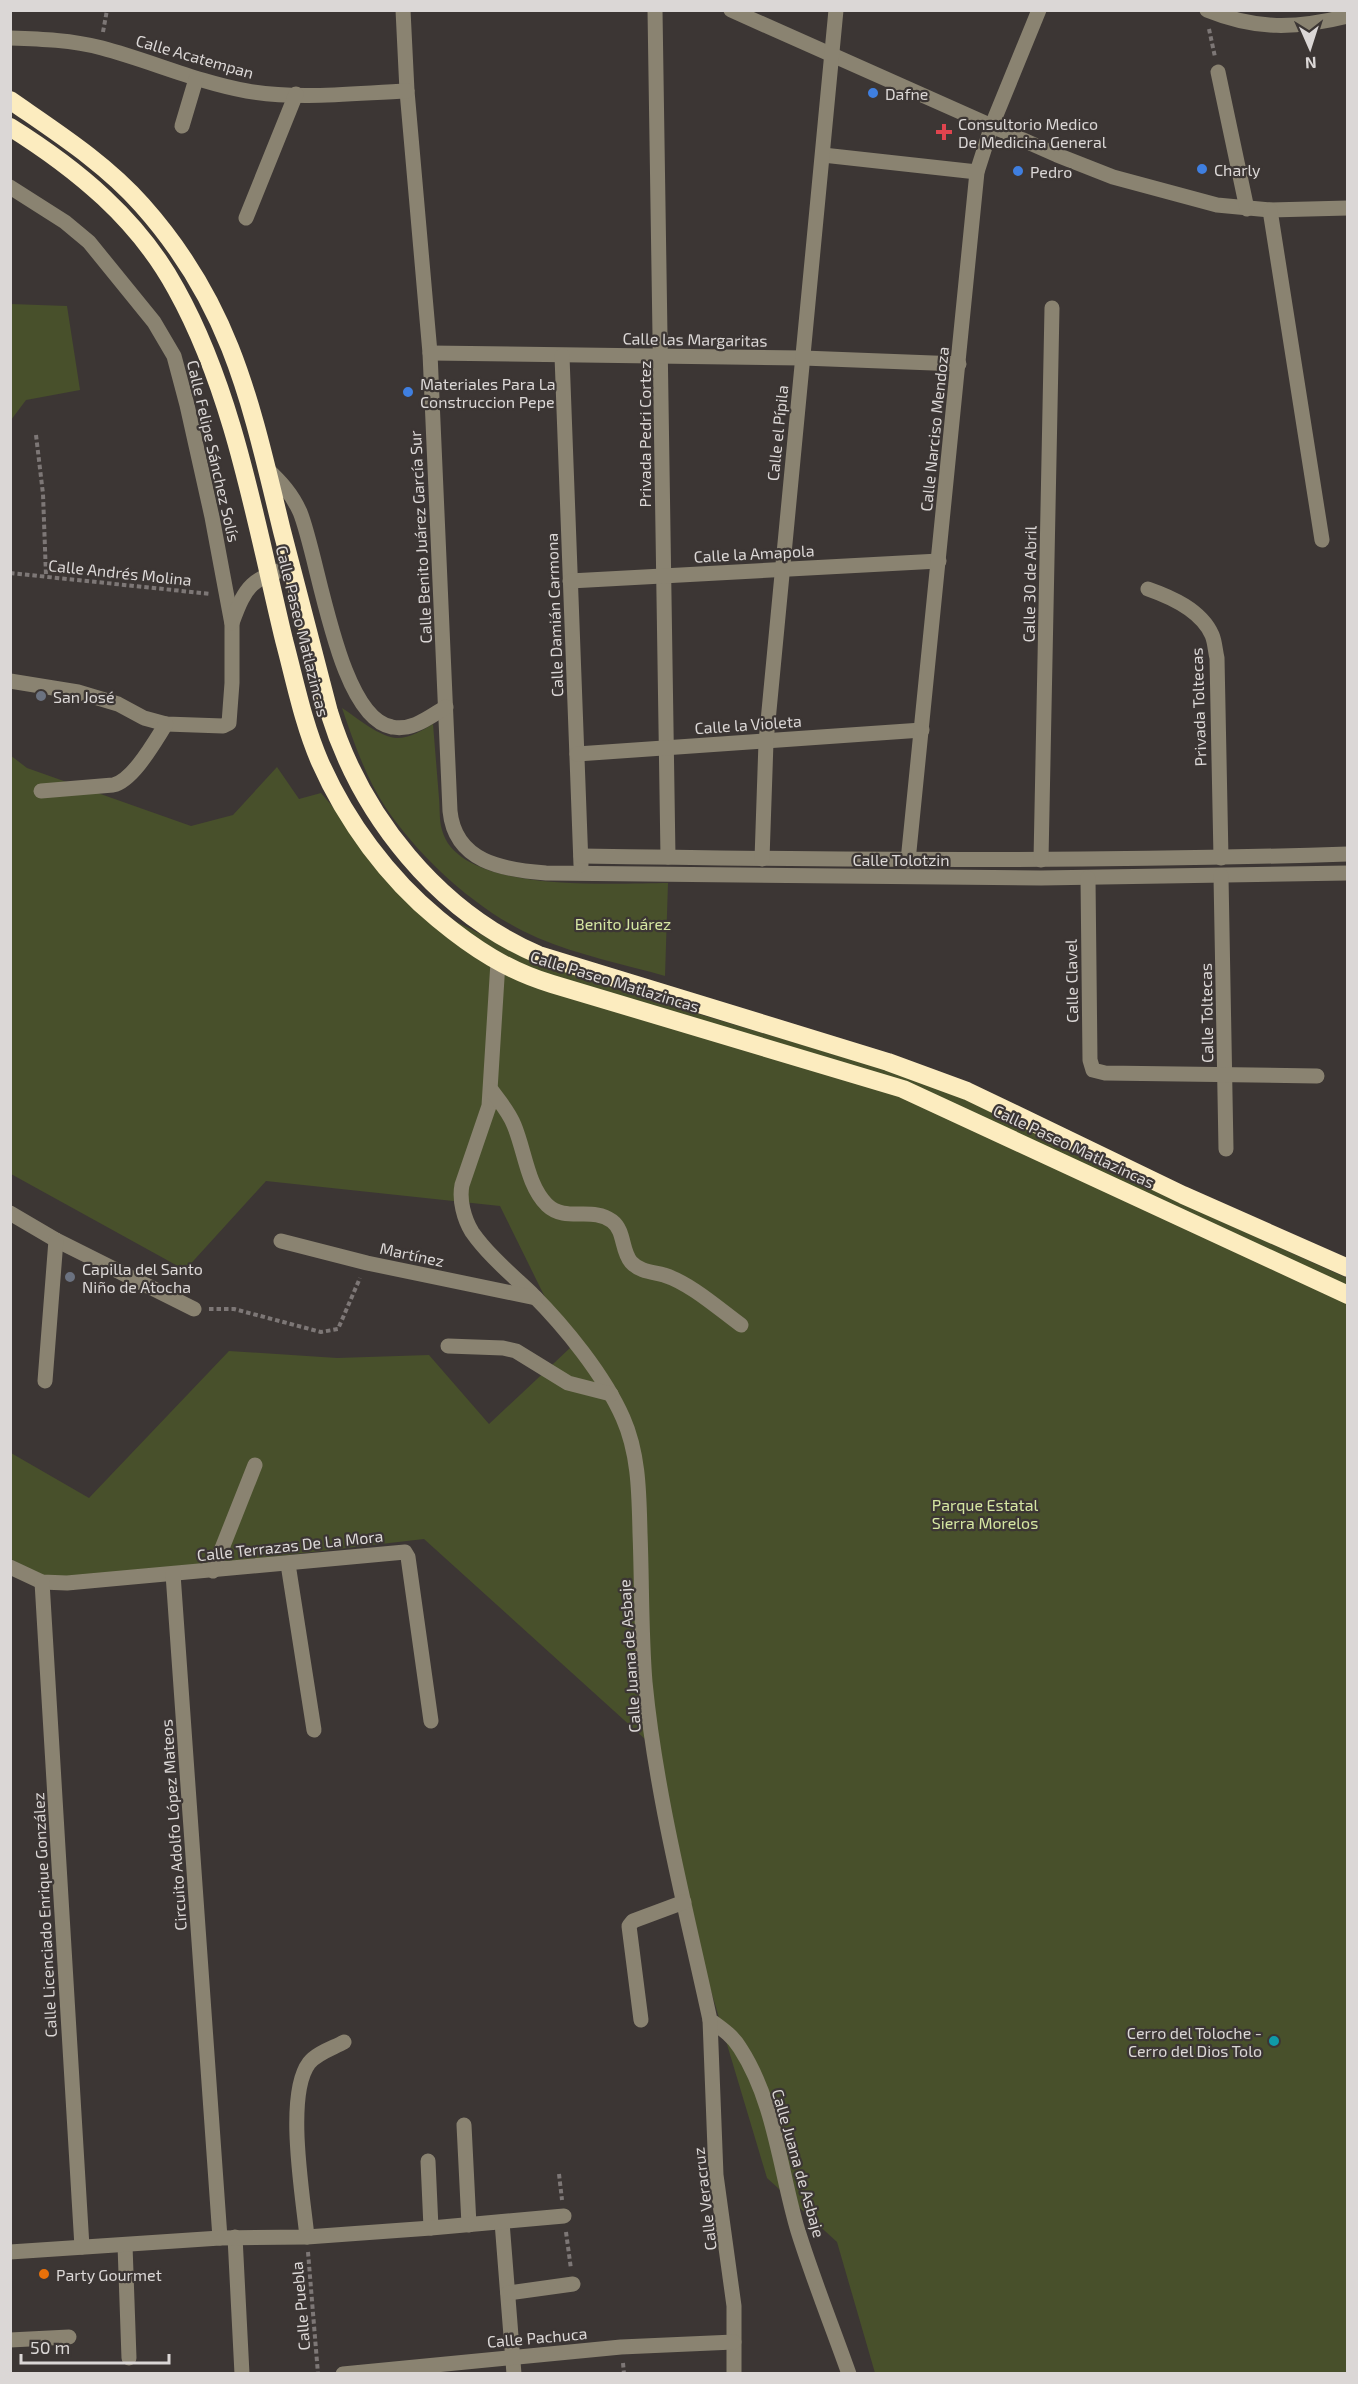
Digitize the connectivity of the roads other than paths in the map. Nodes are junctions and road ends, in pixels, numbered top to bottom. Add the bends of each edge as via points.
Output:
1 (403, 10) edge
2 (655, 10) edge
3 (731, 10) edge
4 (836, 10) edge
5 (1040, 10) edge
6 (1207, 16) edge
7 (1347, 16) edge
8 (10, 38) edge
9 (832, 54) junction
10 (1218, 72) road end
11 (196, 79) junction
12 (408, 91) junction
13 (296, 94) junction
14 (10, 100) edge
15 (992, 125) junction
16 (182, 126) dead end
17 (10, 127) edge
18 (823, 155) junction
19 (977, 172) junction
20 (10, 187) edge
21 (1347, 208) edge
22 (1247, 209) junction
23 (1270, 210) junction
24 (246, 218) dead end
25 (1052, 308) dead end
26 (430, 353) junction
27 (562, 356) junction
28 (661, 357) junction
29 (803, 358) junction
30 (959, 364) junction
31 (267, 469) junction
32 (1322, 540) dead end
33 (939, 561) junction
34 (291, 567) junction
35 (782, 569) junction
36 (268, 574) junction
37 (663, 575) junction
38 (570, 580) junction
39 (1148, 589) dead end
40 (232, 624) junction
41 (10, 681) edge
42 (446, 707) junction
43 (166, 724) junction
44 (922, 730) junction
45 (766, 742) junction
46 (666, 747) junction
47 (577, 754) junction
48 (41, 791) dead end
49 (461, 844) joint
50 (1347, 854) edge
51 (581, 856) junction
52 (668, 857) junction
53 (1221, 858) junction
54 (762, 859) junction
55 (1041, 860) junction
56 (908, 861) junction
57 (582, 873) junction
58 (1347, 873) edge
59 (1221, 876) junction
60 (1088, 878) junction
61 (498, 962) junction
62 (1226, 1074) junction
63 (1317, 1076) dead end
64 (492, 1091) junction
65 (1226, 1149) dead end
66 (10, 1213) edge
67 (56, 1240) junction
68 (281, 1241) dead end
69 (1347, 1268) edge
70 (1347, 1295) edge
71 (536, 1298) junction
72 (194, 1310) road end
73 (741, 1325) dead end
74 (448, 1346) dead end
75 (45, 1381) dead end
76 (611, 1394) junction
77 (255, 1465) dead end
78 (288, 1564) junction
79 (10, 1567) edge
80 (213, 1571) junction
81 (172, 1574) junction
82 (42, 1582) junction
83 (431, 1721) dead end
84 (314, 1730) dead end
85 (684, 1902) junction
86 (642, 2019) dead end
87 (710, 2020) junction
88 (344, 2042) dead end
89 (464, 2125) dead end
90 (428, 2161) dead end
91 (564, 2216) dead end
92 (502, 2222) junction
93 (469, 2225) junction
94 (431, 2228) junction
95 (307, 2236) junction
96 (228, 2238) junction
97 (125, 2245) junction
98 (82, 2247) junction
99 (10, 2252) edge
100 (573, 2284) dead end
101 (508, 2293) junction
102 (69, 2337) dead end
103 (10, 2340) edge
104 (734, 2342) junction
105 (513, 2357) junction
106 (129, 2358) dead end
107 (242, 2373) edge
108 (343, 2373) edge
109 (514, 2373) edge
110 (734, 2373) edge
111 (849, 2373) edge

1 - 12 street, Calle Benito Juárez García Sur
2 - 28 street, Privada Pedri Cortez
3 - 9 street
4 - 9 street, Calle el Pípila
5 - 15 street, Calle Narciso Mendoza
6 - 7 street via 1278,26
8 - 11 street, Calle Acatempan via 101,47
9 - 15 street
9 - 18 street, Calle el Pípila
10 - 22 street
11 - 13 street, Calle Acatempan via 249,91
11 - 16 street
12 - 13 street, Calle Acatempan
12 - 26 street, Calle Benito Juárez García Sur
13 - 24 street
14 - 31 highway, Calle Paseo Matlazincas via 114,177 185,258 229,341 250,399
15 - 19 street, Calle Narciso Mendoza
15 - 22 street via 1113,177 1186,198
17 - 36 highway, Calle Paseo Matlazincas via 53,154 111,203 148,245 176,287 203,343 227,411
18 - 19 street
18 - 29 street, Calle el Pípila
19 - 30 street, Calle Narciso Mendoza
20 - 40 street, Calle Felipe Sánchez Solís via 89,242 164,336 174,356 187,405
21 - 23 street
22 - 23 street
23 - 32 street
25 - 55 street, Calle 30 de Abril
26 - 27 street, Calle las Margaritas
26 - 42 street, Calle Benito Juárez García Sur
27 - 28 street, Calle las Margaritas
27 - 38 street, Calle Damián Carmona
28 - 29 street, Calle las Margaritas
28 - 37 street, Privada Pedri Cortez
29 - 30 street, Calle las Margaritas
29 - 35 street, Calle el Pípila
30 - 33 street, Calle Narciso Mendoza
31 - 34 highway, Calle Paseo Matlazincas
31 - 42 street via 286,487 299,511 343,663 366,711 382,724 403,728 416,725
33 - 35 street, Calle la Amapola
33 - 44 street, Calle Narciso Mendoza
34 - 36 street
34 - 69 highway, Calle Paseo Matlazincas via 331,720 356,779 401,848 463,909 497,935 539,955 877,1059 967,1091 1183,1195
35 - 37 street, Calle la Amapola
35 - 45 street, Calle el Pípila
36 - 40 street via 247,589
36 - 61 highway, Calle Paseo Matlazincas via 306,726 338,798 402,886 446,926
37 - 38 street, Calle la Amapola
37 - 46 street, Privada Pedri Cortez
38 - 47 street, Calle Damián Carmona
39 - 53 street, Privada Toltecas via 1173,598 1196,615 1214,640
40 - 43 street, Calle Felipe Sánchez Solís via 228,724
41 - 43 street via 88,695
42 - 49 street, Calle Benito Juárez García Sur via 451,825
43 - 48 street via 123,782
44 - 45 street, Calle la Violeta
44 - 56 street, Calle Narciso Mendoza
45 - 46 street, Calle la Violeta
45 - 54 street, Calle el Pípila
46 - 47 street, Calle la Violeta
46 - 52 street, Privada Pedri Cortez
47 - 51 street, Calle Damián Carmona
49 - 57 street, Calle Tolotzin via 468,851 507,867
50 - 53 street, Calle Tolotzin
51 - 52 street, Calle Tolotzin
51 - 57 street, Calle Damián Carmona
52 - 54 street, Calle Tolotzin
53 - 55 street, Calle Tolotzin
54 - 56 street, Calle Tolotzin
55 - 56 street, Calle Tolotzin
57 - 60 street, Calle Tolotzin
58 - 59 street, Calle Tolotzin
59 - 60 street, Calle Tolotzin
59 - 62 street, Calle Toltecas
60 - 62 street, Calle Clavel via 1090,1060 1094,1070
61 - 64 street, Calle Juana de Asbaje
61 - 70 highway, Calle Paseo Matlazincas via 552,984 903,1089
62 - 63 street
62 - 65 street, Calle Toltecas
64 - 71 street, Calle Juana de Asbaje via 462,1185 463,1209 479,1242
64 - 73 street via 509,1114 532,1179 548,1205 563,1214 601,1215 611,1220 631,1262 647,1272 674,1279
66 - 67 street
67 - 72 street
67 - 75 street
68 - 71 street, Martínez
71 - 76 street, Calle Juana de Asbaje
74 - 76 street via 516,1351 568,1383
76 - 85 street, Calle Juana de Asbaje via 632,1447 639,1486 648,1711
77 - 80 street
78 - 80 street, Calle Terrazas De La Mora
78 - 83 street, Calle Terrazas De La Mora via 402,1551 408,1557
78 - 84 street
79 - 82 street
80 - 81 street, Calle Terrazas De La Mora
81 - 82 street
81 - 96 street, Circuito Adolfo López Mateos
82 - 98 street, Calle Licenciado Enrique González
85 - 86 street via 629,1926
85 - 87 street, Calle Juana de Asbaje
87 - 104 street, Calle Veracruz via 716,2175 735,2306
87 - 111 street, Calle Juana de Asbaje via 741,2049 758,2083 799,2234
88 - 95 street via 310,2062 298,2088 297,2126
89 - 93 street
90 - 94 street
91 - 92 street
92 - 93 street
92 - 101 street
93 - 94 street
94 - 95 street
95 - 96 street
96 - 97 street
96 - 107 street, Circuito Adolfo López Mateos
97 - 98 street
97 - 106 street
98 - 99 street
100 - 101 street
101 - 105 street
102 - 103 street
104 - 105 street, Calle Pachuca
104 - 110 street, Calle Veracruz
105 - 108 street, Calle Pachuca
105 - 109 street

